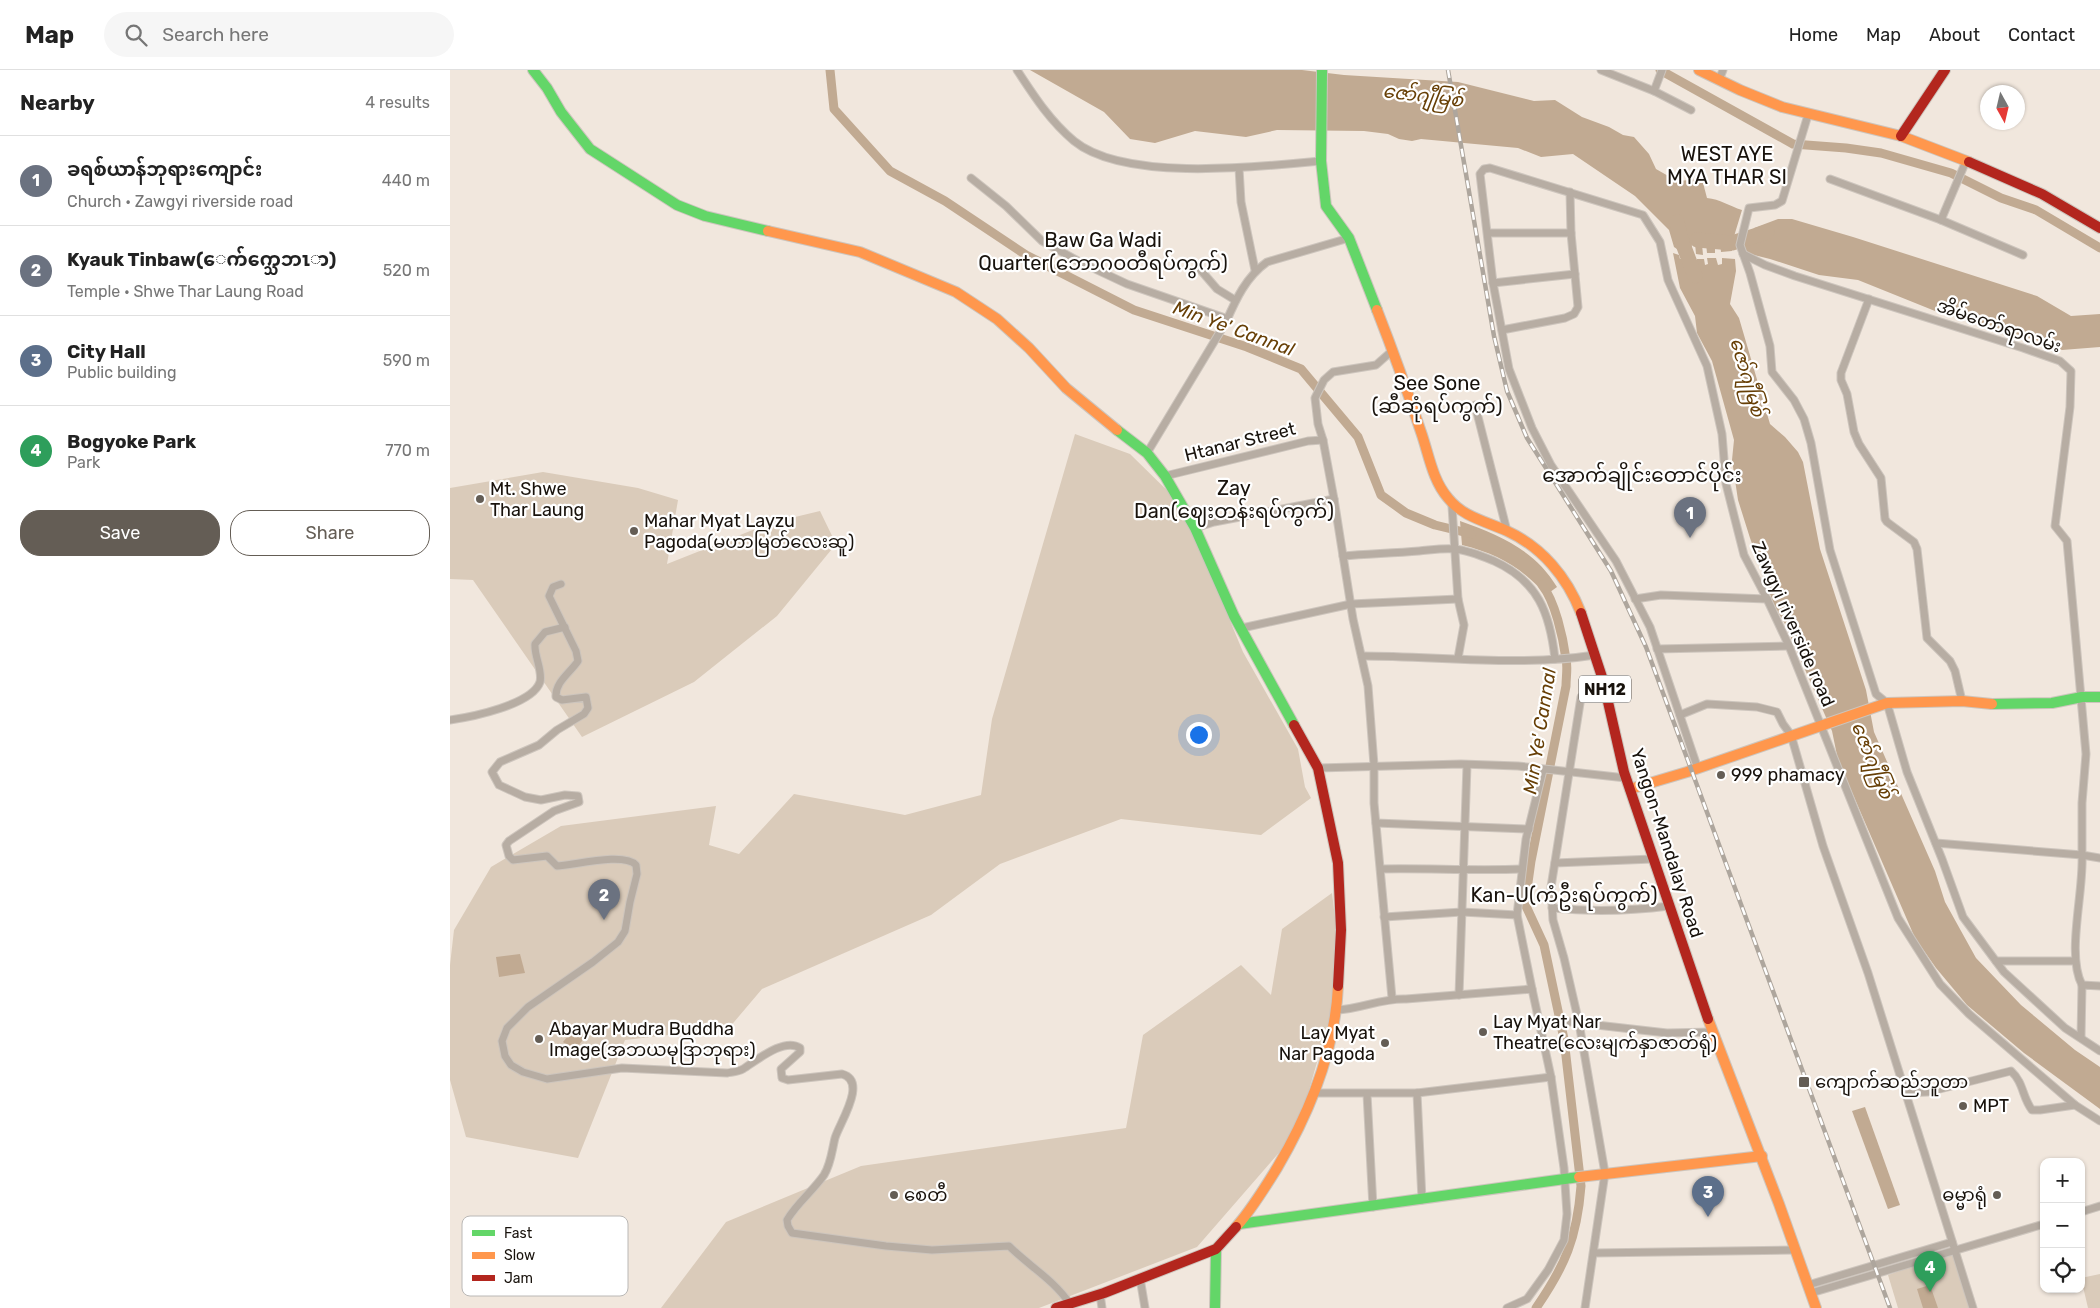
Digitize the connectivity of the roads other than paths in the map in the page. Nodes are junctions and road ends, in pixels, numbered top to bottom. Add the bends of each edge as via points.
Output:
1 (532, 70) edge
2 (1017, 70) edge
3 (1322, 70) edge
4 (1601, 70) edge
5 (1662, 70) edge
6 (1699, 70) edge
7 (1724, 70) edge
8 (1945, 70) edge
9 (1719, 80) junction
10 (1654, 91) junction
11 (1691, 110) dead end
12 (1808, 115) junction
13 (1901, 136) junction
14 (1321, 161) junction
15 (1966, 161) junction
16 (1239, 168) junction
17 (971, 178) dead end
18 (1830, 180) dead end
19 (1570, 192) junction
20 (1941, 220) junction
21 (2100, 228) edge
22 (1488, 233) junction
23 (1571, 233) junction
24 (1349, 238) junction
25 (1743, 254) junction
26 (2023, 255) dead end
27 (1198, 267) dead end
28 (1256, 270) junction
29 (1575, 274) junction
30 (1493, 283) junction
31 (1869, 299) junction
32 (1235, 300) junction
33 (1227, 320) junction
34 (1502, 330) junction
35 (1393, 350) junction
36 (1475, 405) dead end
37 (1323, 440) junction
38 (1147, 453) junction
39 (1165, 476) junction
40 (1334, 499) junction
41 (1452, 511) junction
42 (1195, 528) junction
43 (1507, 531) junction
44 (1454, 547) junction
45 (1343, 556) junction
46 (561, 584) dead end
47 (1458, 599) junction
48 (1636, 599) junction
49 (1768, 599) junction
50 (1351, 604) junction
51 (565, 627) junction
52 (1242, 628) junction
53 (1789, 646) junction
54 (1657, 649) junction
55 (1594, 655) junction
56 (1362, 656) junction
57 (1458, 658) junction
58 (1555, 659) junction
59 (1581, 697) dead end
60 (2082, 697) junction
61 (2100, 697) edge
62 (1962, 702) junction
63 (1884, 704) junction
64 (1680, 714) junction
65 (450, 720) edge
66 (1824, 725) junction
67 (1791, 735) junction
68 (1374, 765) junction
69 (1467, 765) junction
70 (1318, 768) junction
71 (1698, 768) junction
72 (1545, 770) junction
73 (1569, 773) junction
74 (1626, 778) junction
75 (1630, 789) junction
76 (1376, 823) junction
77 (1464, 826) junction
78 (1529, 828) junction
79 (1936, 843) junction
80 (2082, 855) junction
81 (2100, 858) edge
82 (1654, 859) junction
83 (1555, 863) junction
84 (1381, 869) junction
85 (1522, 869) junction
86 (1462, 871) junction
87 (1669, 906) junction
88 (1552, 908) junction
89 (1462, 912) junction
90 (1517, 915) junction
91 (1384, 917) junction
92 (1996, 961) junction
93 (2075, 962) junction
94 (2082, 985) junction
95 (2100, 986) edge
96 (1532, 989) junction
97 (1460, 994) junction
98 (1392, 998) junction
99 (1337, 1010) junction
100 (1541, 1022) junction
101 (1579, 1023) junction
102 (1712, 1032) junction
103 (2081, 1038) junction
104 (2100, 1051) edge
105 (1551, 1078) junction
106 (1315, 1093) junction
107 (1417, 1093) junction
108 (1906, 1093) junction
109 (1367, 1094) junction
110 (2075, 1104) junction
111 (2100, 1121) edge
112 (1762, 1156) junction
113 (1600, 1174) junction
114 (1571, 1178) junction
115 (1422, 1200) junction
116 (1373, 1206) junction
117 (2100, 1206) edge
118 (2085, 1211) edge
119 (1239, 1224) junction
120 (2040, 1225) edge
121 (1952, 1242) junction
122 (1216, 1249) junction
123 (1795, 1250) junction
124 (1954, 1251) junction
125 (1594, 1253) junction
126 (1140, 1278) junction
127 (1810, 1289) junction
128 (1100, 1294) junction
129 (1070, 1304) junction
130 (1056, 1308) edge
131 (1102, 1308) edge
132 (1145, 1308) edge
133 (1215, 1308) edge
134 (1507, 1308) edge
135 (1585, 1308) edge
136 (1816, 1308) edge
137 (1973, 1308) edge

1 - 38 main road via 590,149 676,205 705,216 860,252 956,292 997,319 1066,388
2 - 16 street via 1049,118 1075,142 1102,157 1144,165
3 - 14 main road, Yangon-Mandalay Road / NH12
4 - 10 street
5 - 10 street
6 - 9 main road
7 - 9 street
8 - 13 main road
9 - 12 main road
10 - 11 street
12 - 13 main road
12 - 25 street via 1782,201 1749,208 1740,245
13 - 15 main road
14 - 16 street
14 - 24 main road, Yangon-Mandalay Road / NH12 via 1326,206
15 - 20 street
15 - 21 main road via 2042,194
16 - 28 street via 1242,202
17 - 33 street via 1042,241 1078,261 1127,284
18 - 20 street
19 - 22 street, Zawgyi riverside road via 1490,168 1484,169 1480,174
19 - 23 street
19 - 49 street, Zawgyi riverside road via 1643,216 1660,242 1668,280 1707,366 1722,434 1726,484 1744,555
20 - 26 street
22 - 23 street
22 - 30 street
23 - 29 street
24 - 28 street via 1266,262
24 - 35 main road, Yangon-Mandalay Road / NH12
25 - 31 street, အိမ်တော်ရာလမ်း via 1795,276
25 - 63 street via 1770,346 1772,372 1804,419 1830,550 1876,694
27 - 32 street via 1217,289
28 - 32 street
29 - 30 street
29 - 34 street via 1578,307 1574,314
30 - 34 street
31 - 60 street, အိမ်တော်ရာလမ်း via 2060,361 2071,371 2070,407 2055,526 2067,541
31 - 62 street via 1841,380 1854,432 1881,478 1885,519 1918,549 1927,638 1950,661
32 - 33 street
33 - 38 street
34 - 48 street via 1509,369 1532,428 1551,465 1616,561
35 - 37 street via 1376,365 1333,372 1324,380 1315,398
35 - 41 main road, Yangon-Mandalay Road / NH12 via 1440,488
36 - 43 street
37 - 39 street, Htanar Street
37 - 40 street
38 - 39 main road
39 - 42 main road
40 - 42 street
40 - 45 street
41 - 43 main road, Yangon-Mandalay Road / NH12
41 - 44 street
42 - 52 main road
43 - 55 main road, Yangon-Mandalay Road / NH12 via 1546,557 1564,579 1576,601
44 - 45 street
44 - 47 street
44 - 58 street via 1507,567 1526,582 1544,609 1553,638
45 - 50 street
46 - 51 street via 553,587 549,596
47 - 50 street
47 - 57 street via 1464,625
48 - 49 street via 1662,595
48 - 54 street
49 - 53 street, Zawgyi riverside road
50 - 52 street
50 - 56 street
51 - 65 street via 545,632 535,644 540,676 533,691 492,711
51 - 129 street via 578,661 560,682 555,690 556,696 562,700 586,697 588,708 539,745 500,762 492,772 499,785 525,797 541,800 572,794 578,796 579,802 554,811 508,841 506,850 514,860 547,856 558,866 608,859 634,862 637,874 627,925 621,936 593,962 528,1007 507,1028 502,1049 508,1061 528,1074 546,1079 622,1068 727,1072 742,1070 764,1054 779,1048 797,1046 800,1052 780,1069 782,1078 842,1074 852,1079 853,1092 828,1167 787,1220 792,1233 932,1250 1008,1246 1059,1288
52 - 70 main road
53 - 54 street
53 - 66 street, Zawgyi riverside road
54 - 64 street
55 - 58 street
55 - 74 main road, Yangon-Mandalay Road / NH12 via 1611,710
56 - 57 street
56 - 68 street via 1368,686
57 - 58 street
59 - 73 street
60 - 61 main road
60 - 62 main road via 2052,703
60 - 80 street via 2086,754
62 - 63 main road
63 - 66 main road
63 - 79 street
64 - 67 street via 1707,704 1757,707 1777,712
64 - 71 street
66 - 67 main road
66 - 110 street, Zawgyi riverside road via 1898,918 1940,984 1969,1014
67 - 71 main road
67 - 108 street via 1823,846
68 - 69 street
68 - 70 street
68 - 76 street
69 - 72 street
69 - 77 street
70 - 99 main road via 1338,863
71 - 75 main road
72 - 73 street
72 - 78 street
73 - 74 street
73 - 83 street
74 - 75 main road, Yangon-Mandalay Road / NH12
75 - 82 main road, Yangon-Mandalay Road / NH12
76 - 77 street
76 - 84 street
77 - 78 street
77 - 86 street
78 - 85 street
79 - 80 street
79 - 92 street via 1963,917
80 - 81 street
80 - 93 street
82 - 83 street
82 - 87 main road, Yangon-Mandalay Road / NH12
83 - 88 street via 1550,888
84 - 86 street
84 - 91 street
85 - 86 street
85 - 90 street
86 - 89 street
87 - 88 street via 1584,911
87 - 102 main road, Yangon-Mandalay Road / NH12
88 - 101 street
89 - 90 street
89 - 91 street
89 - 97 street
90 - 96 street
91 - 98 street
92 - 93 street
92 - 103 street via 2065,1028
93 - 94 street
94 - 95 street
94 - 103 street
96 - 97 street
96 - 100 street
97 - 98 street
98 - 99 street
99 - 106 main road
100 - 101 street
100 - 105 street
101 - 102 street via 1667,1032
101 - 113 street
102 - 112 main road, Yangon-Mandalay Road / NH12
103 - 104 street
105 - 107 street
105 - 114 street
106 - 109 street
106 - 119 main road via 1276,1173 1254,1208
107 - 109 street
107 - 115 street
108 - 110 street via 1928,1092 2011,1071 2025,1091 2027,1104 2032,1110
108 - 121 street
109 - 116 street
110 - 111 street, Zawgyi riverside road
112 - 113 main road
112 - 123 main road, Yangon-Mandalay Road / NH12
113 - 114 main road
113 - 125 street
114 - 115 main road
114 - 134 street via 1564,1240 1535,1290 1527,1299
115 - 116 main road
116 - 119 main road
117 - 118 street
119 - 122 main road
120 - 124 street
121 - 124 street
121 - 127 street
122 - 126 main road
122 - 133 main road
123 - 125 street
123 - 127 main road, Yangon-Mandalay Road / NH12
124 - 127 street
124 - 137 street
125 - 135 street
126 - 128 main road
126 - 132 street
127 - 136 main road, Yangon-Mandalay Road / NH12
128 - 129 main road
128 - 131 street
129 - 130 main road

